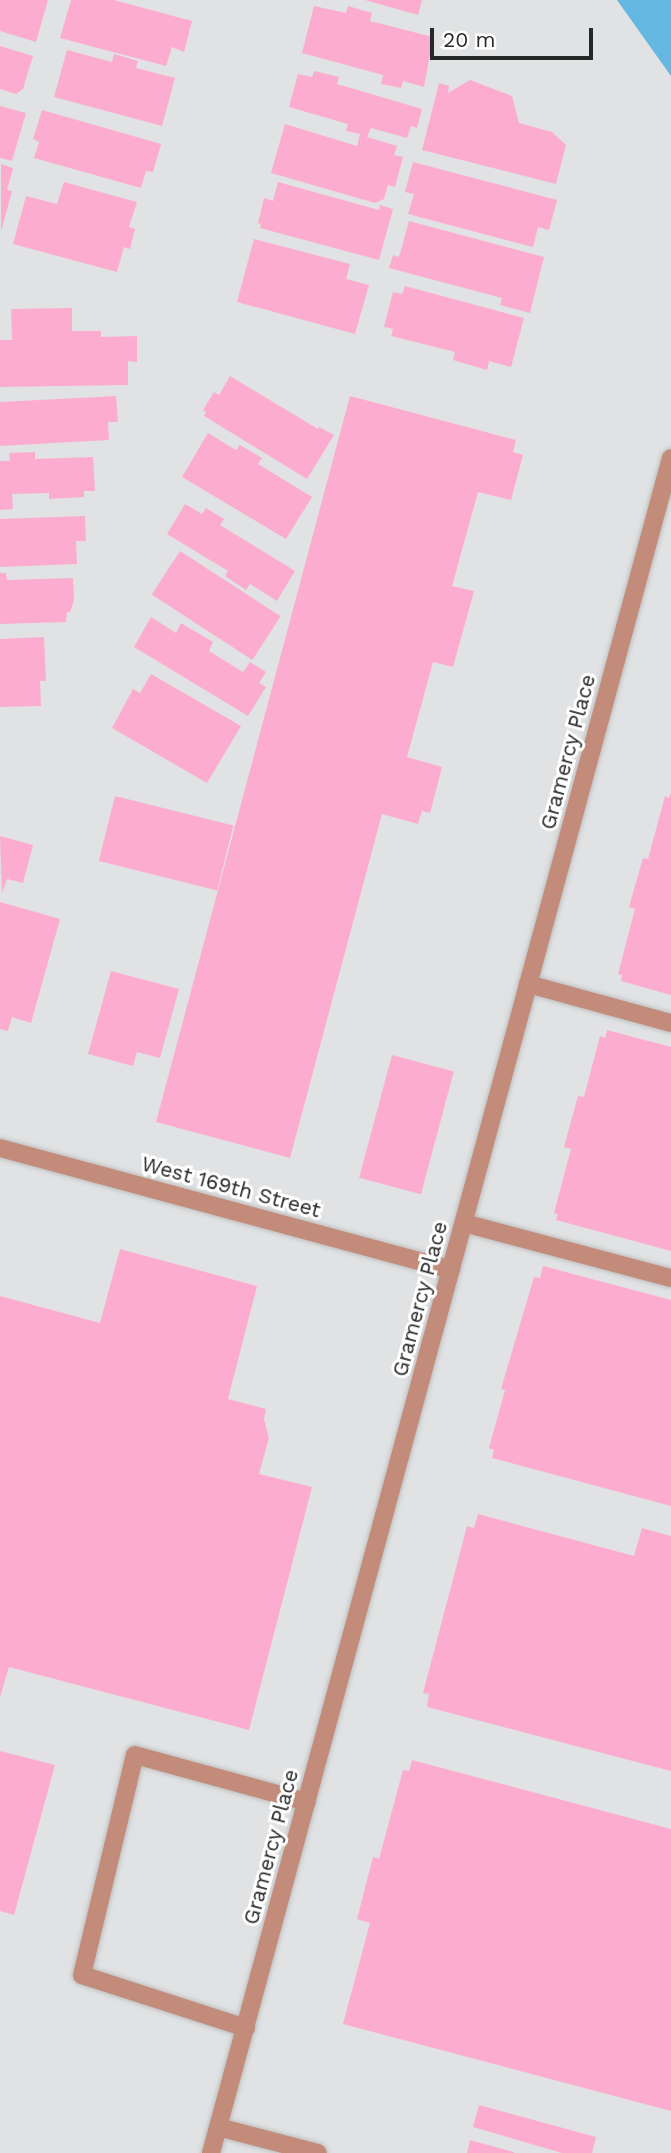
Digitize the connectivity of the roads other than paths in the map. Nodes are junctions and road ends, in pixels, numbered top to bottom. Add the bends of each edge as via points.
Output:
1 (671, 457) edge
2 (665, 504) edge
3 (528, 984) junction
4 (671, 1023) edge
5 (0, 1148) edge
6 (464, 1223) junction
7 (451, 1270) junction
8 (671, 1278) edge
9 (307, 1802) junction
10 (246, 2028) junction
11 (218, 2127) junction
12 (211, 2153) edge
13 (318, 2153) edge

1 - 2 street, Gramercy Place
2 - 3 street, Gramercy Place
3 - 4 street
3 - 6 street, Gramercy Place
5 - 7 street, West 169th Street
6 - 7 street, Gramercy Place
6 - 8 street
7 - 9 street, Gramercy Place
9 - 10 street, Gramercy Place
9 - 10 street via 135,1755 82,1975
10 - 11 street, Gramercy Place
11 - 12 street, Gramercy Place
11 - 13 street

